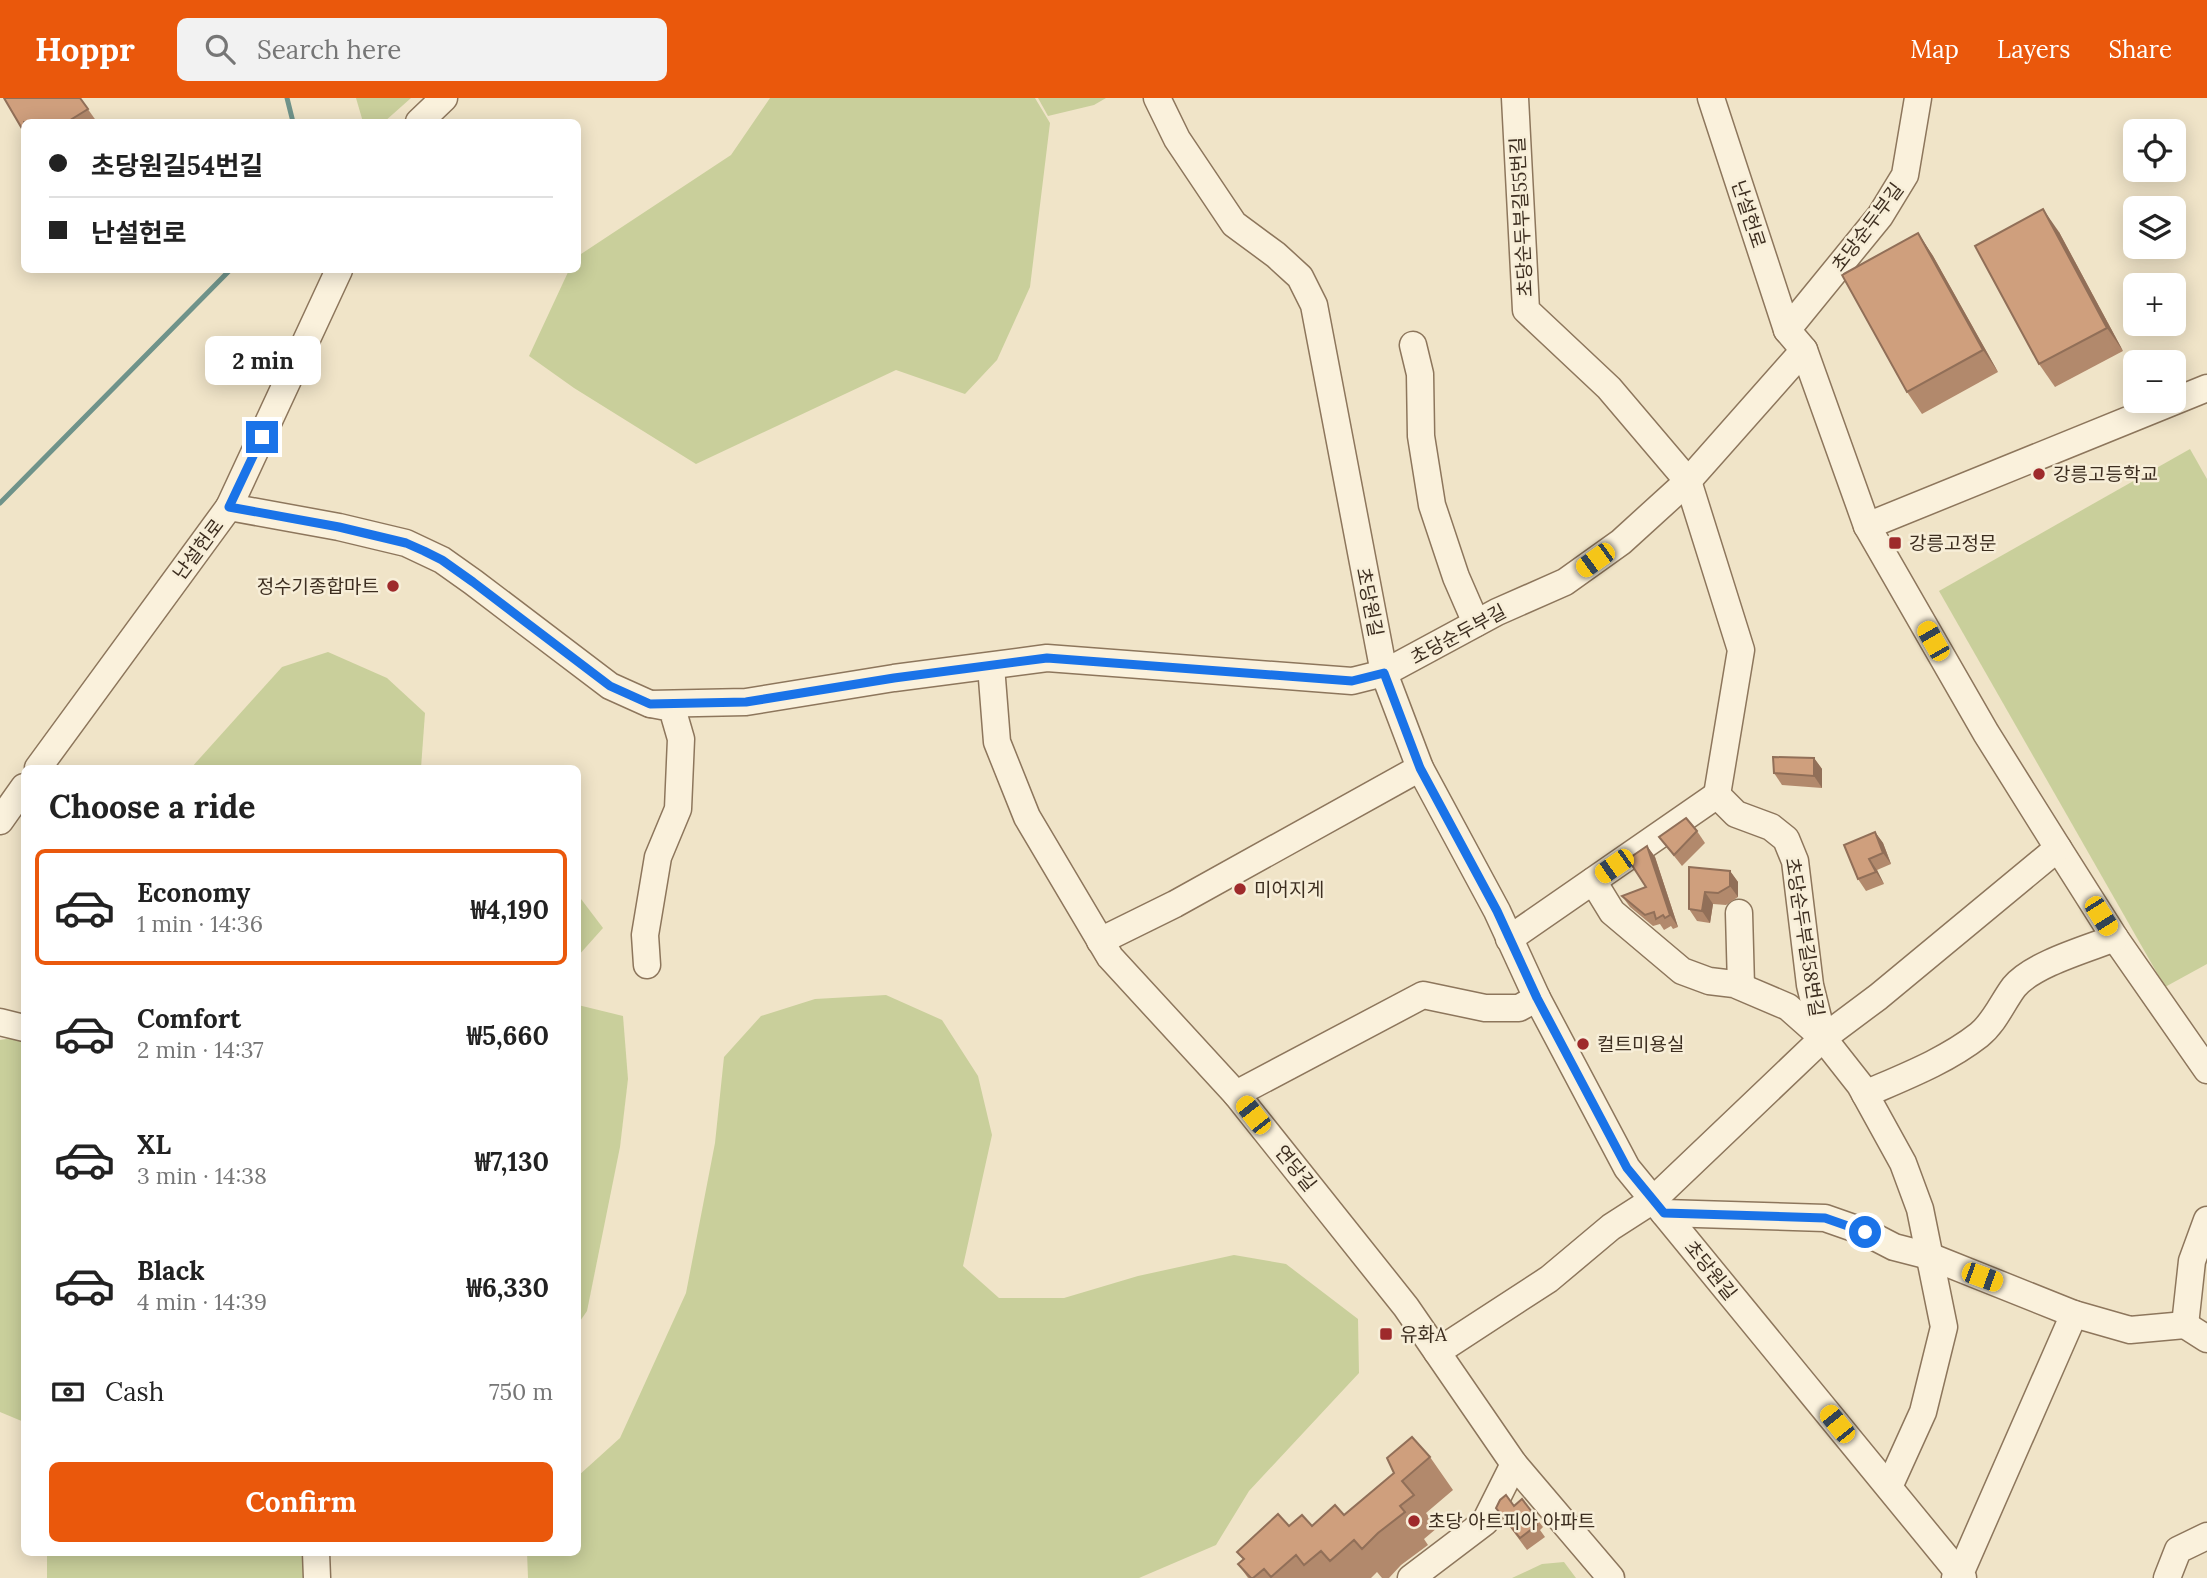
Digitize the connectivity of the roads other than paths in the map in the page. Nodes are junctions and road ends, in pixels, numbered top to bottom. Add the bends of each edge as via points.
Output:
1 (443, 98) edge
2 (1157, 98) edge
3 (1515, 98) edge
4 (1711, 98) edge
5 (1918, 98) edge
6 (422, 119) edge
7 (338, 273) edge
8 (1787, 330) junction
9 (1413, 345) dead end
10 (1804, 350) junction
11 (2207, 388) edge
12 (1688, 481) junction
13 (229, 507) junction
14 (1867, 526) junction
15 (1476, 623) junction
16 (991, 666) junction
17 (1384, 673) junction
18 (650, 704) junction
19 (40, 765) edge
20 (1420, 768) junction
21 (21, 791) edge
22 (1717, 795) junction
23 (0, 821) edge
24 (2058, 848) junction
25 (1593, 881) junction
26 (1739, 912) dead end
27 (2115, 938) junction
28 (1509, 939) junction
29 (1100, 941) junction
30 (647, 964) dead end
31 (1741, 986) junction
32 (1537, 998) junction
33 (0, 1023) edge
34 (21, 1027) edge
35 (1822, 1038) junction
36 (2207, 1070) edge
37 (1236, 1094) junction
38 (1865, 1094) junction
39 (1659, 1207) junction
40 (2207, 1220) edge
41 (1929, 1256) junction
42 (2074, 1314) junction
43 (2196, 1332) edge
44 (1437, 1352) junction
45 (1514, 1464) junction
46 (1889, 1487) junction
47 (2207, 1536) edge
48 (316, 1556) edge
49 (1960, 1577) edge
50 (317, 1578) edge
51 (1411, 1578) edge
52 (1611, 1578) edge
53 (2167, 1578) edge

1 - 6 street
2 - 17 street, 초당원길 via 1177,139 1234,224 1300,277 1314,306
3 - 12 street, 초당순두부길55번길 via 1526,310 1609,388
4 - 8 street, 난설헌로
5 - 8 street, 초당순두부길 via 1905,175 1880,216
7 - 13 street, 난설헌로
8 - 10 street
9 - 15 street via 1420,374 1421,436 1432,505
10 - 12 street, 초당순두부길
10 - 14 street
11 - 14 street
12 - 15 street, 초당순두부길 via 1621,542 1565,582
12 - 22 street via 1741,650
13 - 18 street, 초당순두부길 via 339,527 406,543 430,554 610,686
13 - 19 street, 난설헌로
14 - 24 street
15 - 17 street, 초당순두부길
16 - 17 street, 초당순두부길 via 1047,658 1352,681
16 - 18 street, 초당순두부길 via 746,702
16 - 29 street, 연당길 via 997,742 1027,817
17 - 20 street, 초당원길
18 - 30 street via 672,708 681,740 678,809 658,857 645,935
20 - 28 street, 초당원길
20 - 29 street
21 - 23 street
22 - 25 street
22 - 35 street, 초당순두부길58번길 via 1736,814 1771,827 1786,839 1795,861 1810,985
24 - 27 street
24 - 35 street
25 - 28 street
25 - 31 street via 1612,912 1682,971
26 - 31 street
27 - 36 street
27 - 38 street via 2036,971 2016,985 1980,1034 1944,1057
28 - 32 street, 초당원길
29 - 37 street, 연당길
31 - 35 street via 1788,1007
32 - 37 street via 1519,1009 1485,1008 1423,995
32 - 39 street, 초당원길 via 1627,1168
33 - 34 street
35 - 38 street, 초당순두부길58번길
35 - 39 street
37 - 44 street, 연당길
38 - 41 street, 초당순두부길58번길 via 1903,1163 1920,1209
39 - 41 street via 1825,1218 1894,1247
39 - 44 street via 1611,1227 1549,1279
39 - 46 street, 초당원길
40 - 43 street via 2192,1261
41 - 42 street
41 - 46 street, 초당순두부길58번길 via 1944,1327 1923,1412
42 - 43 street via 2130,1330
42 - 49 street
44 - 45 street, 연당길
45 - 51 street via 1485,1522
45 - 52 street, 연당길
46 - 49 street, 초당원길
47 - 53 street via 2178,1550
48 - 50 street

